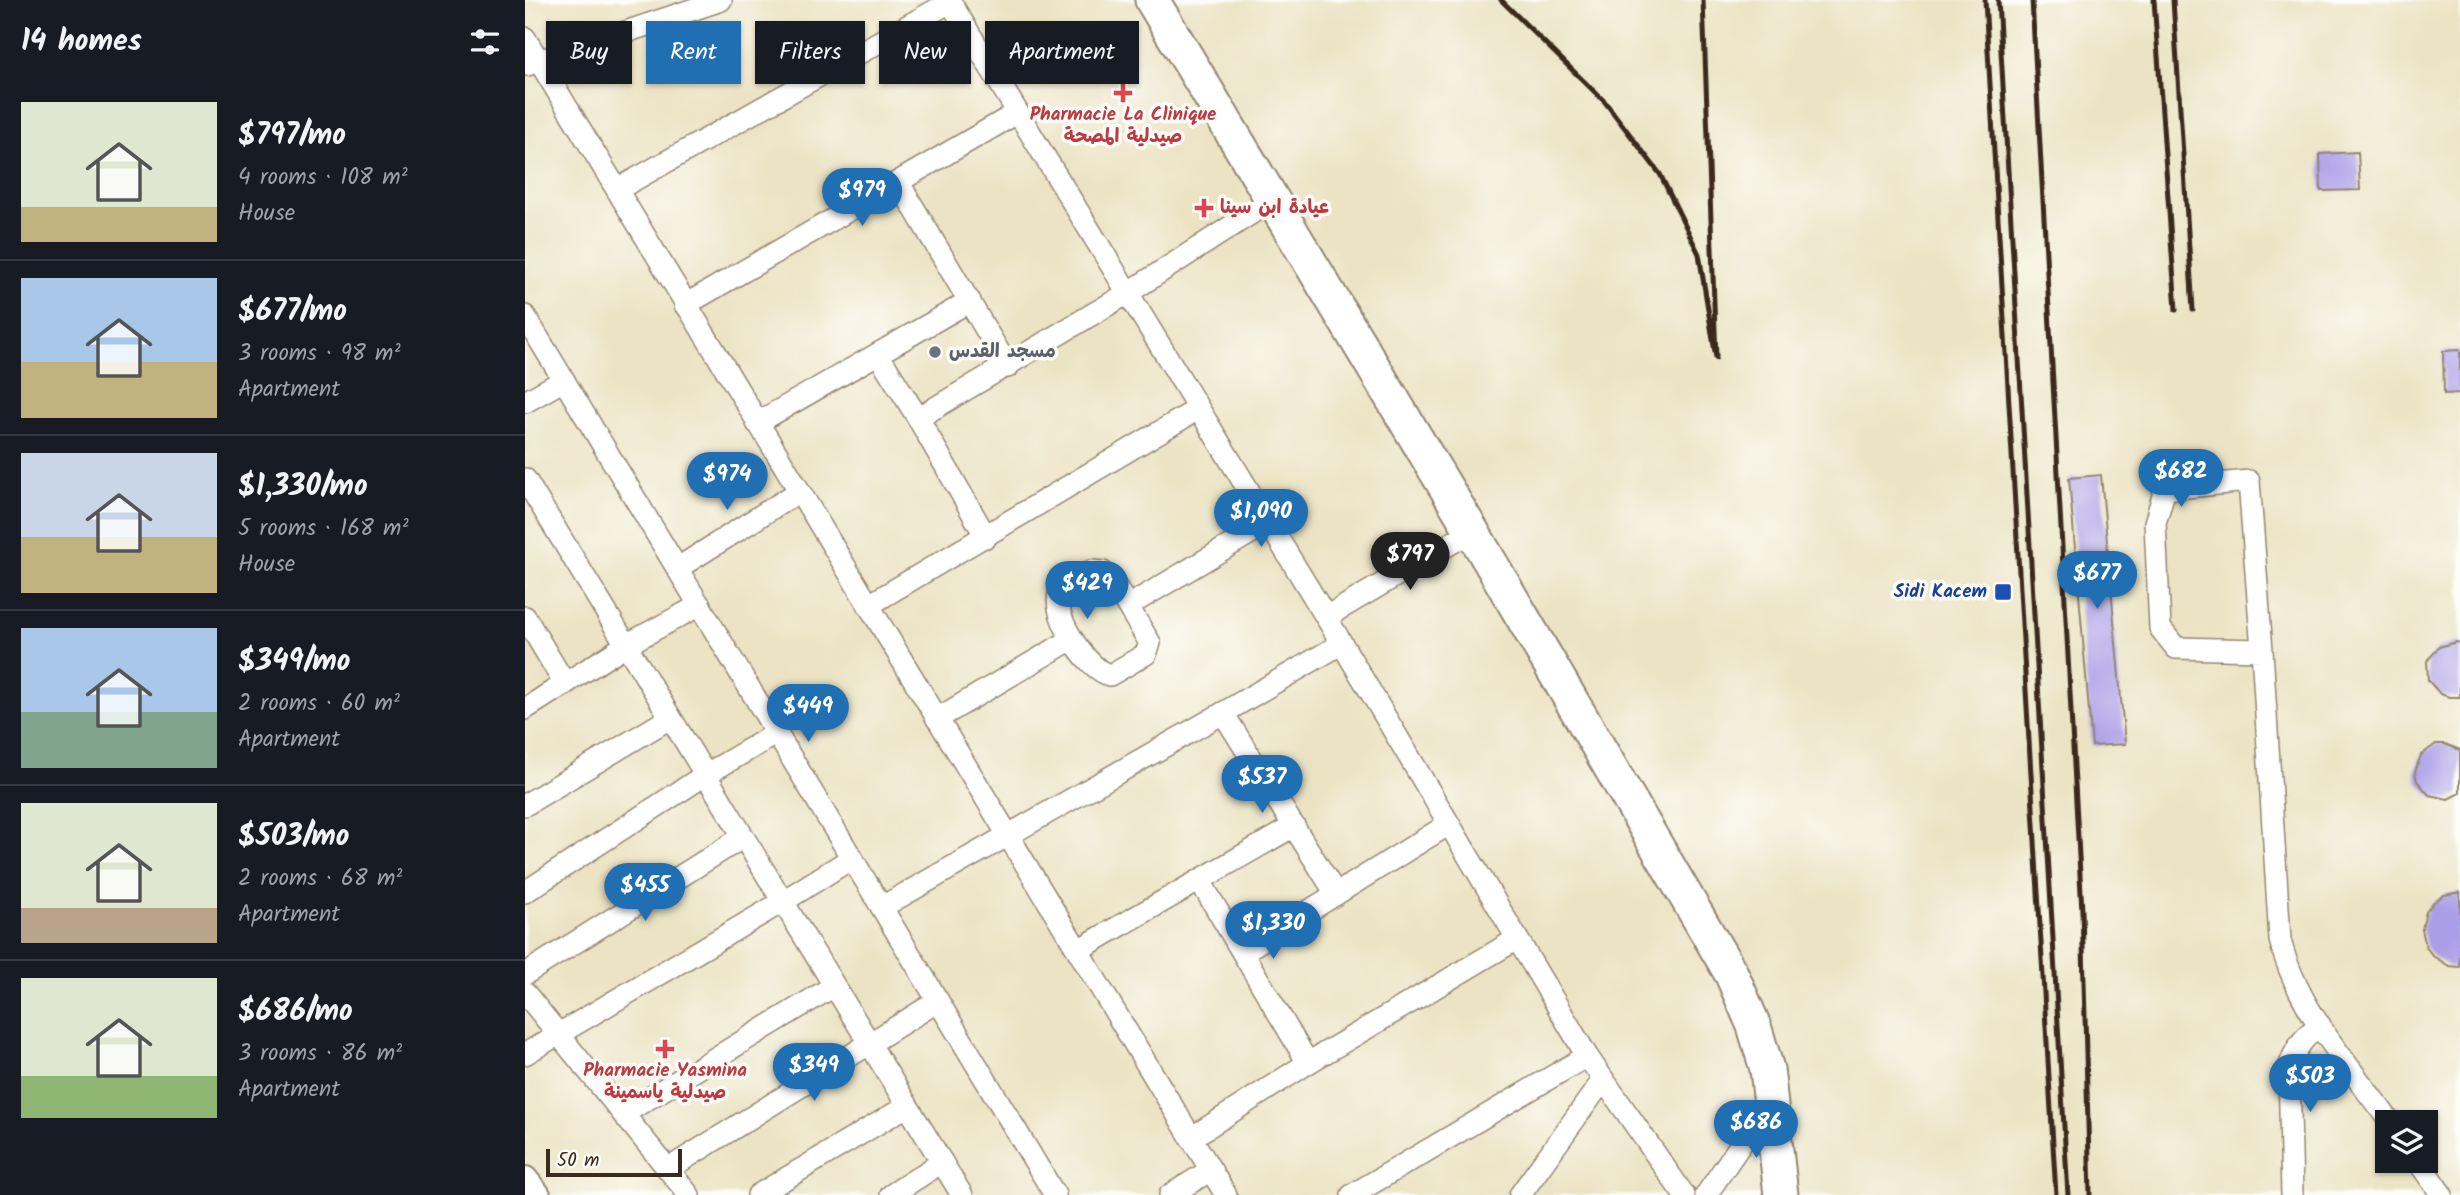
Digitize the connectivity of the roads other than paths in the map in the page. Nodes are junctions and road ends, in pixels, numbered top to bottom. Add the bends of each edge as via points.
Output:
1 (720, 0) edge
2 (1152, 0) edge
3 (949, 1) edge
4 (525, 38) edge
5 (532, 63) edge
6 (1017, 113) junction
7 (899, 183) junction
8 (618, 189) junction
9 (1272, 200) junction
10 (1128, 293) junction
11 (970, 301) junction
12 (685, 305) junction
13 (525, 316) edge
14 (878, 354) junction
15 (1007, 367) junction
16 (564, 380) junction
17 (525, 402) edge
18 (1198, 409) junction
19 (918, 418) junction
20 (757, 423) junction
21 (525, 479) edge
22 (798, 492) junction
23 (1269, 522) junction
24 (1472, 531) junction
25 (986, 537) junction
26 (678, 568) junction
27 (700, 605) junction
28 (869, 605) junction
29 (1128, 606) junction
30 (525, 617) edge
31 (1327, 617) junction
32 (1072, 639) junction
33 (1341, 643) junction
34 (626, 645) junction
35 (2262, 650) junction
36 (565, 684) junction
37 (525, 709) edge
38 (1223, 713) junction
39 (670, 718) junction
40 (937, 719) junction
41 (777, 733) junction
42 (705, 775) junction
43 (525, 805) edge
44 (1449, 824) junction
45 (1294, 826) junction
46 (1008, 835) junction
47 (743, 836) junction
48 (852, 858) junction
49 (1200, 881) junction
50 (525, 892) edge
51 (1336, 894) junction
52 (782, 902) junction
53 (882, 907) junction
54 (1517, 939) junction
55 (1077, 950) junction
56 (1243, 952) junction
57 (525, 974) edge
58 (834, 986) junction
59 (525, 993) edge
60 (938, 1000) junction
61 (2320, 1025) junction
62 (558, 1034) junction
63 (869, 1044) junction
64 (525, 1054) edge
65 (1587, 1056) junction
66 (1308, 1063) junction
67 (1603, 1080) junction
68 (1771, 1100) junction
69 (907, 1106) junction
70 (2381, 1110) edge
71 (623, 1114) junction
72 (1191, 1138) junction
73 (942, 1162) junction
74 (668, 1169) junction
75 (1211, 1170) junction
76 (2426, 1173) edge
77 (689, 1195) edge
78 (758, 1195) edge
79 (891, 1195) edge
80 (962, 1195) edge
81 (1055, 1195) edge
82 (1170, 1195) edge
83 (1226, 1195) edge
84 (1352, 1195) edge
85 (1520, 1195) edge
86 (1683, 1195) edge
87 (1706, 1195) edge
88 (1781, 1195) edge
89 (2292, 1195) edge
90 (2442, 1195) edge

1 - 5 street
2 - 9 main road
3 - 6 street
3 - 8 street
4 - 5 street
5 - 8 street
6 - 7 street
6 - 10 street
7 - 11 street
7 - 12 street
8 - 12 street
9 - 10 street
9 - 24 main road
10 - 15 street
10 - 18 street
11 - 14 street
11 - 15 street
12 - 20 street
13 - 16 street
14 - 19 street
14 - 20 street
15 - 19 street
16 - 17 street
16 - 26 street
18 - 23 street
18 - 25 street
19 - 25 street
20 - 22 street
21 - 34 street
22 - 26 street
22 - 28 street
23 - 29 street
23 - 31 street
24 - 31 street
24 - 68 main road via 1727,966 1763,1051
25 - 28 street
26 - 27 street
27 - 34 street
27 - 41 street
28 - 40 street
29 - 32 street via 1107,574 1082,575 1063,587 1058,597 1059,614
29 - 32 street via 1150,645 1146,654 1115,673 1097,671
30 - 36 street
31 - 33 street
32 - 40 street
33 - 38 street
33 - 44 street
34 - 36 street
34 - 39 street
35 - 35 street via 2176,648 2160,628 2155,523 2165,489 2249,481
35 - 61 street via 2280,940 2295,983
36 - 37 street
38 - 45 street
38 - 46 street
39 - 42 street
39 - 43 street
40 - 46 street
41 - 42 street
41 - 48 street
42 - 47 street
42 - 50 street
44 - 51 street
44 - 54 street
45 - 49 street
45 - 51 street
46 - 53 street
46 - 55 street
47 - 52 street
47 - 57 street
48 - 52 street
48 - 53 street
49 - 55 street
49 - 56 street
51 - 56 street
52 - 58 street
52 - 62 street
53 - 60 street
54 - 65 street
54 - 66 street
55 - 72 street
56 - 66 street
58 - 63 street
58 - 71 street
59 - 62 street
60 - 63 street
60 - 81 street
61 - 70 street
61 - 89 street via 2304,1037 2289,1068
62 - 64 street
62 - 71 street
63 - 69 street
63 - 74 street
65 - 67 street
65 - 84 street
66 - 72 street
67 - 85 street
67 - 86 street
68 - 87 street
68 - 88 main road
69 - 73 street
69 - 78 street
71 - 74 street
72 - 75 street
73 - 79 street
73 - 80 street
74 - 77 street
75 - 82 street
75 - 83 street
76 - 90 street

